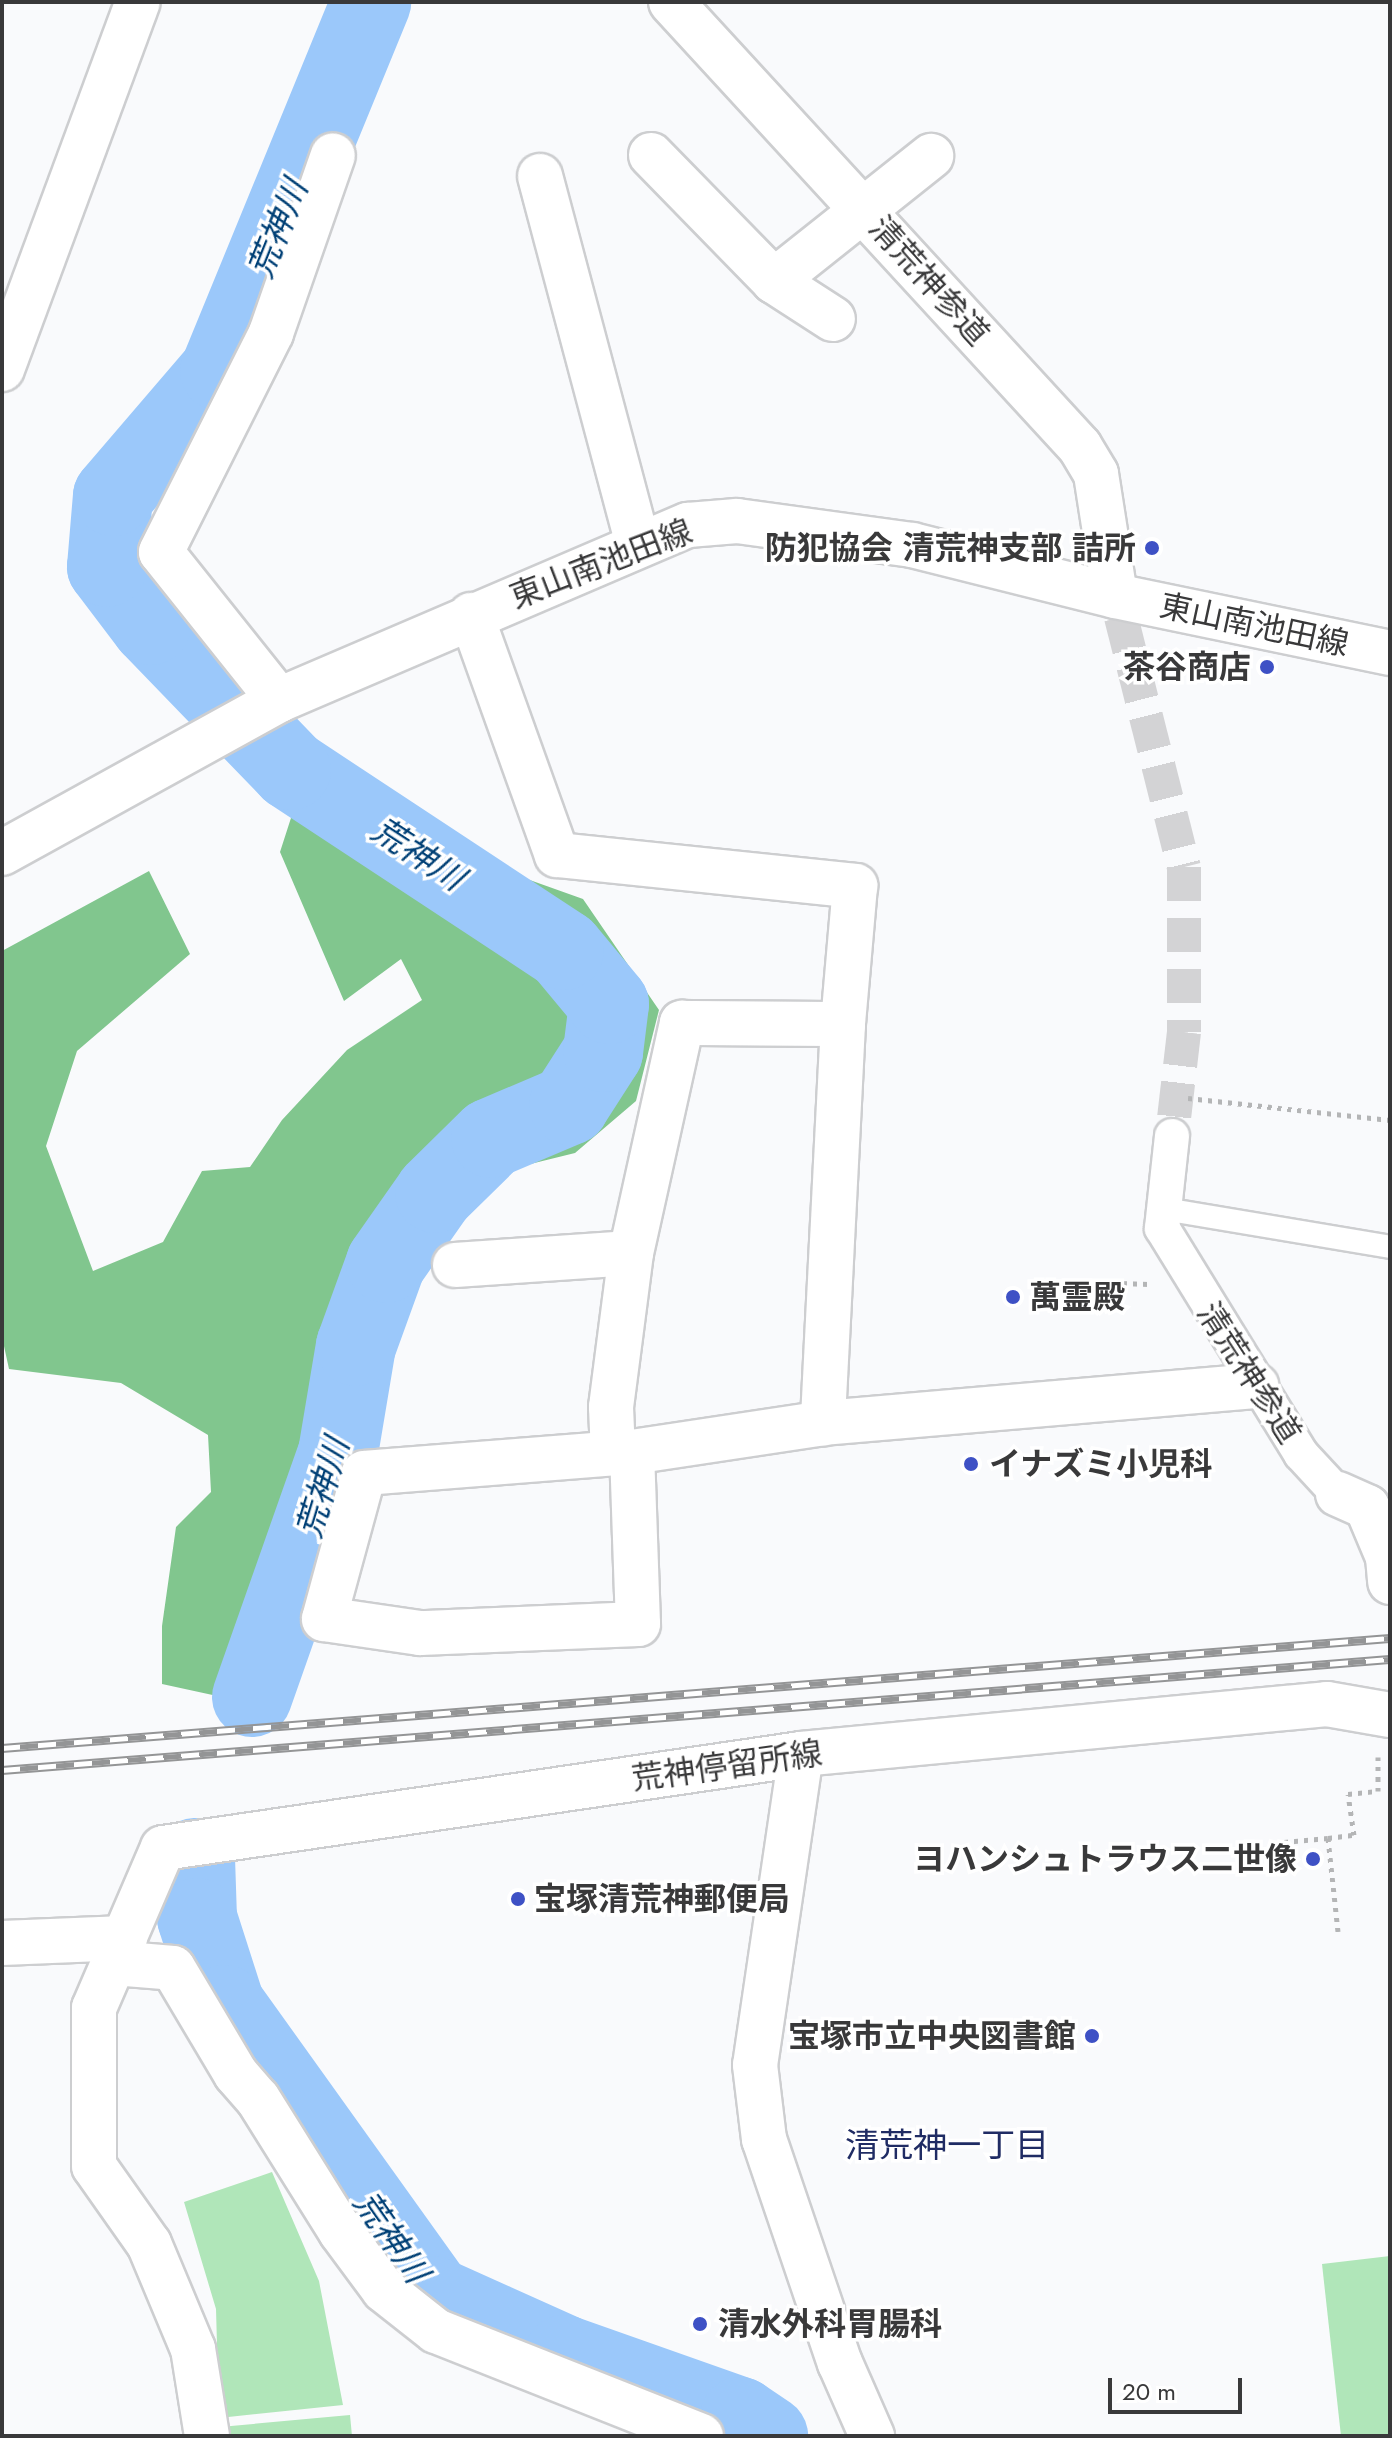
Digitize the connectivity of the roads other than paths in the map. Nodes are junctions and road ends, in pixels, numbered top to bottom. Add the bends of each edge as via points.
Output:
1 (138, 2) edge
2 (671, 2) edge
3 (333, 155) dead end
4 (651, 155) dead end
5 (931, 156) dead end
6 (540, 176) dead end
7 (864, 209) junction
8 (774, 281) junction
9 (833, 319) dead end
10 (2, 369) edge
11 (638, 544) junction
12 (1115, 596) junction
13 (471, 615) junction
14 (1390, 653) edge
15 (271, 705) junction
16 (2, 853) edge
17 (843, 1024) junction
18 (1172, 1136) tunnel mouth
19 (1164, 1209) junction
20 (1390, 1247) edge
21 (631, 1253) junction
22 (455, 1265) dead end
23 (1256, 1386) junction
24 (823, 1423) junction
25 (622, 1453) junction
26 (1365, 1500) edge
27 (1390, 1582) edge
28 (1387, 1732) edge
29 (801, 1754) junction
30 (2, 1943) edge
31 (120, 1950) junction
32 (207, 2436) edge
33 (701, 2436) edge
34 (872, 2436) edge

1 - 10 street
2 - 7 street, 清荒神参道
3 - 15 street via 271,333 161,552
4 - 8 street
5 - 7 street
6 - 11 street
7 - 8 street
7 - 12 street, 清荒神参道 via 1080,447 1096,474
8 - 9 street
11 - 12 street, 東山南池田線 via 688,525 737,521 912,545
11 - 13 street, 東山南池田線
12 - 14 street, 東山南池田線
13 - 15 street, 東山南池田線
13 - 17 street via 557,855 855,886
15 - 16 street, 東山南池田線
17 - 21 street via 682,1023
17 - 24 street
18 - 19 street, 清荒神参道
19 - 20 lane
19 - 23 street, 清荒神参道 via 1162,1228
21 - 22 street
21 - 25 street via 611,1407
23 - 24 street
23 - 26 street, 清荒神参道 via 1301,1454
24 - 25 street
25 - 25 street via 364,1473 324,1619 420,1633 638,1624
26 - 27 street, 清荒神参道 via 1388,1557
28 - 29 street, 荒神停留所線 via 1327,1704
29 - 31 street, 荒神停留所線 via 163,1848
29 - 34 street via 755,2065 764,2139 840,2363
30 - 31 street
31 - 32 street via 94,2008 94,2166 149,2244 188,2336
31 - 33 street via 173,1968 236,2074 258,2099 384,2290 436,2331

